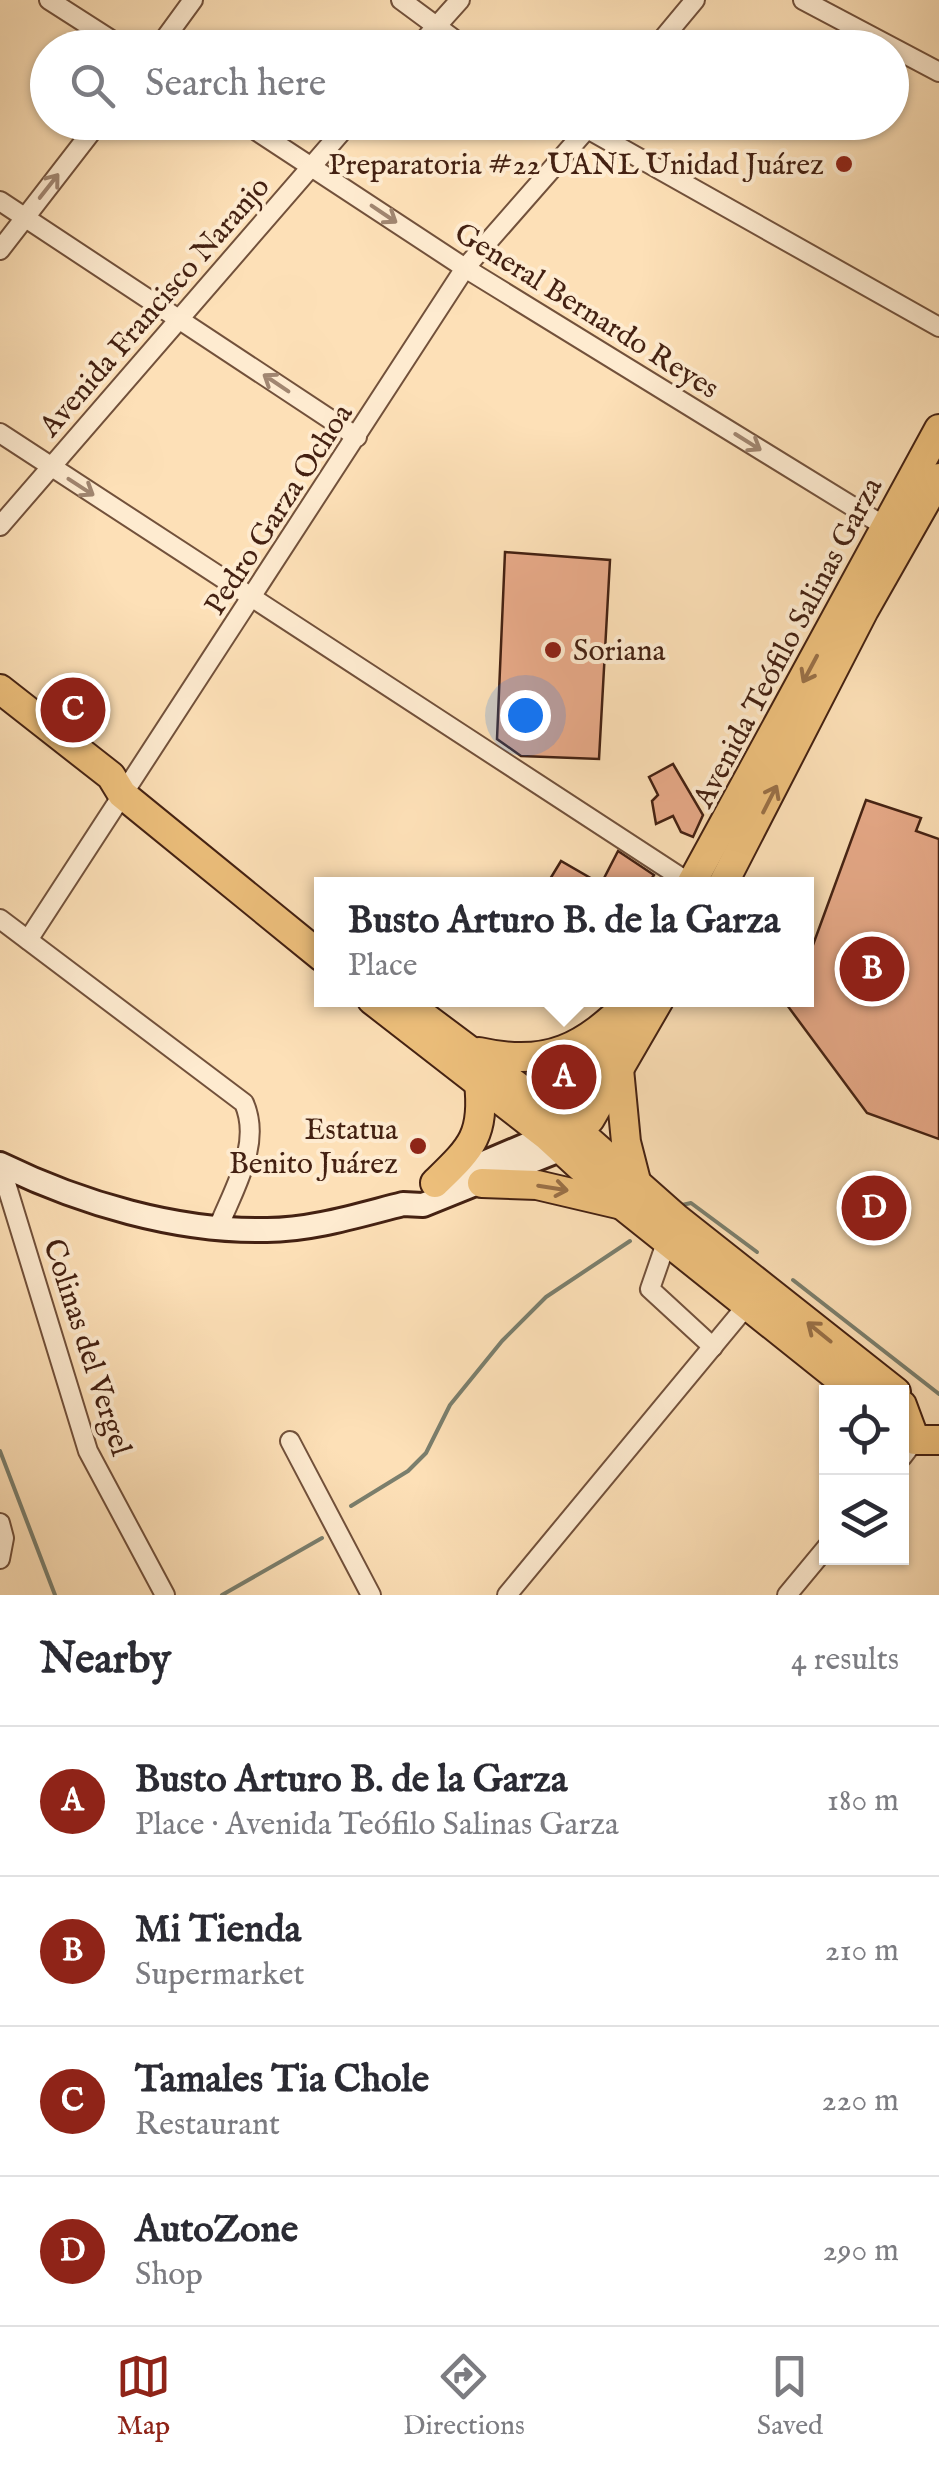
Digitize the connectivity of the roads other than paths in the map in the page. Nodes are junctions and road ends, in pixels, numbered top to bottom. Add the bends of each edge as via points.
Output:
1 (49, 0) edge
2 (193, 0) edge
3 (401, 0) edge
4 (460, 0) edge
5 (695, 0) edge
6 (803, 0) edge
7 (436, 26) junction
8 (96, 30) edge
9 (171, 30) edge
10 (433, 30) edge
11 (441, 30) edge
12 (671, 30) edge
13 (860, 30) edge
14 (909, 56) edge
15 (939, 72) edge
16 (85, 140) edge
17 (272, 140) edge
18 (334, 140) edge
19 (572, 140) edge
20 (611, 140) edge
21 (312, 165) junction
22 (0, 202) edge
23 (24, 217) junction
24 (0, 250) edge
25 (465, 268) junction
26 (180, 318) junction
27 (939, 327) edge
28 (939, 429) edge
29 (0, 433) edge
30 (357, 438) junction
31 (51, 467) junction
32 (939, 478) edge
33 (0, 526) edge
34 (895, 533) junction
35 (254, 598) junction
36 (0, 689) edge
37 (121, 784) junction
38 (732, 841) junction
39 (680, 877) edge
40 (698, 877) edge
41 (725, 877) edge
42 (0, 919) edge
43 (314, 928) edge
44 (28, 940) junction
45 (314, 950) edge
46 (381, 1007) edge
47 (411, 1007) edge
48 (626, 1007) edge
49 (630, 1007) edge
50 (654, 1007) edge
51 (468, 1050) junction
52 (619, 1067) junction
53 (479, 1084) junction
54 (563, 1135) junction
55 (0, 1164) edge
56 (435, 1183) junction
57 (482, 1183) junction
58 (629, 1193) junction
59 (402, 1204) junction
60 (218, 1228) junction
61 (667, 1240) junction
62 (758, 1302) junction
63 (712, 1346) junction
64 (848, 1385) edge
65 (885, 1385) edge
66 (919, 1439) edge
67 (290, 1442) dead end
68 (939, 1459) edge
69 (0, 1523) edge
70 (2, 1553) edge
71 (819, 1557) edge
72 (165, 1595) edge
73 (371, 1595) edge
74 (507, 1595) edge
75 (788, 1595) edge

1 - 8 street
2 - 9 street
3 - 7 street
4 - 7 street
5 - 12 street
6 - 13 street
7 - 10 street
7 - 11 street
14 - 15 street
23 -> 16 street
17 - 21 street, General Bernardo Reyes
18 - 21 street, Avenida Francisco Naranjo
19 - 25 street, Pedro Garza Ochoa
20 - 27 street
21 -> 25 street, General Bernardo Reyes
21 - 26 street, Avenida Francisco Naranjo
22 - 23 street
23 - 24 street
23 - 26 street
25 - 30 street, Pedro Garza Ochoa
25 -> 34 street, General Bernardo Reyes
30 -> 26 street
26 - 31 street, Avenida Francisco Naranjo
28 - 34 main road, Avenida Teófilo Salinas Garza
29 - 31 street
30 - 35 street, Pedro Garza Ochoa
31 - 33 street, Avenida Francisco Naranjo
31 -> 35 street
32 - 34 main road, Avenida Teófilo Salinas Garza
34 - 38 main road, Avenida Teófilo Salinas Garza
35 - 37 street, Pedro Garza Ochoa
35 - 39 street
36 - 37 main road
37 - 43 main road
37 - 44 street, Pedro Garza Ochoa
37 - 45 main road
38 - 40 main road, Avenida Teófilo Salinas Garza
38 - 41 main road, Avenida Teófilo Salinas Garza
42 - 44 street
44 - 60 street via 244,1103 251,1143
46 - 53 main road
47 - 51 main road
48 - 51 main road via 568,1050 509,1059
49 - 54 main road
50 - 52 main road
51 - 54 main road
52 - 54 main road
52 - 58 main road
53 - 54 main road
53 - 56 main road via 480,1128
54 - 56 main road
54 - 57 main road
54 - 58 main road
55 - 60 main road via 95,1202
55 - 72 street, Colinas del Vergel via 88,1450
56 - 59 main road
57 -> 58 main road
57 - 59 main road via 423,1205
58 - 61 main road
58 - 62 main road
59 - 60 main road via 270,1230
61 - 62 main road
61 - 63 street via 650,1289
62 - 63 street
62 - 64 main road
65 -> 62 main road
63 - 74 street
66 - 68 main road
67 - 73 street
69 - 70 street
71 - 75 street

